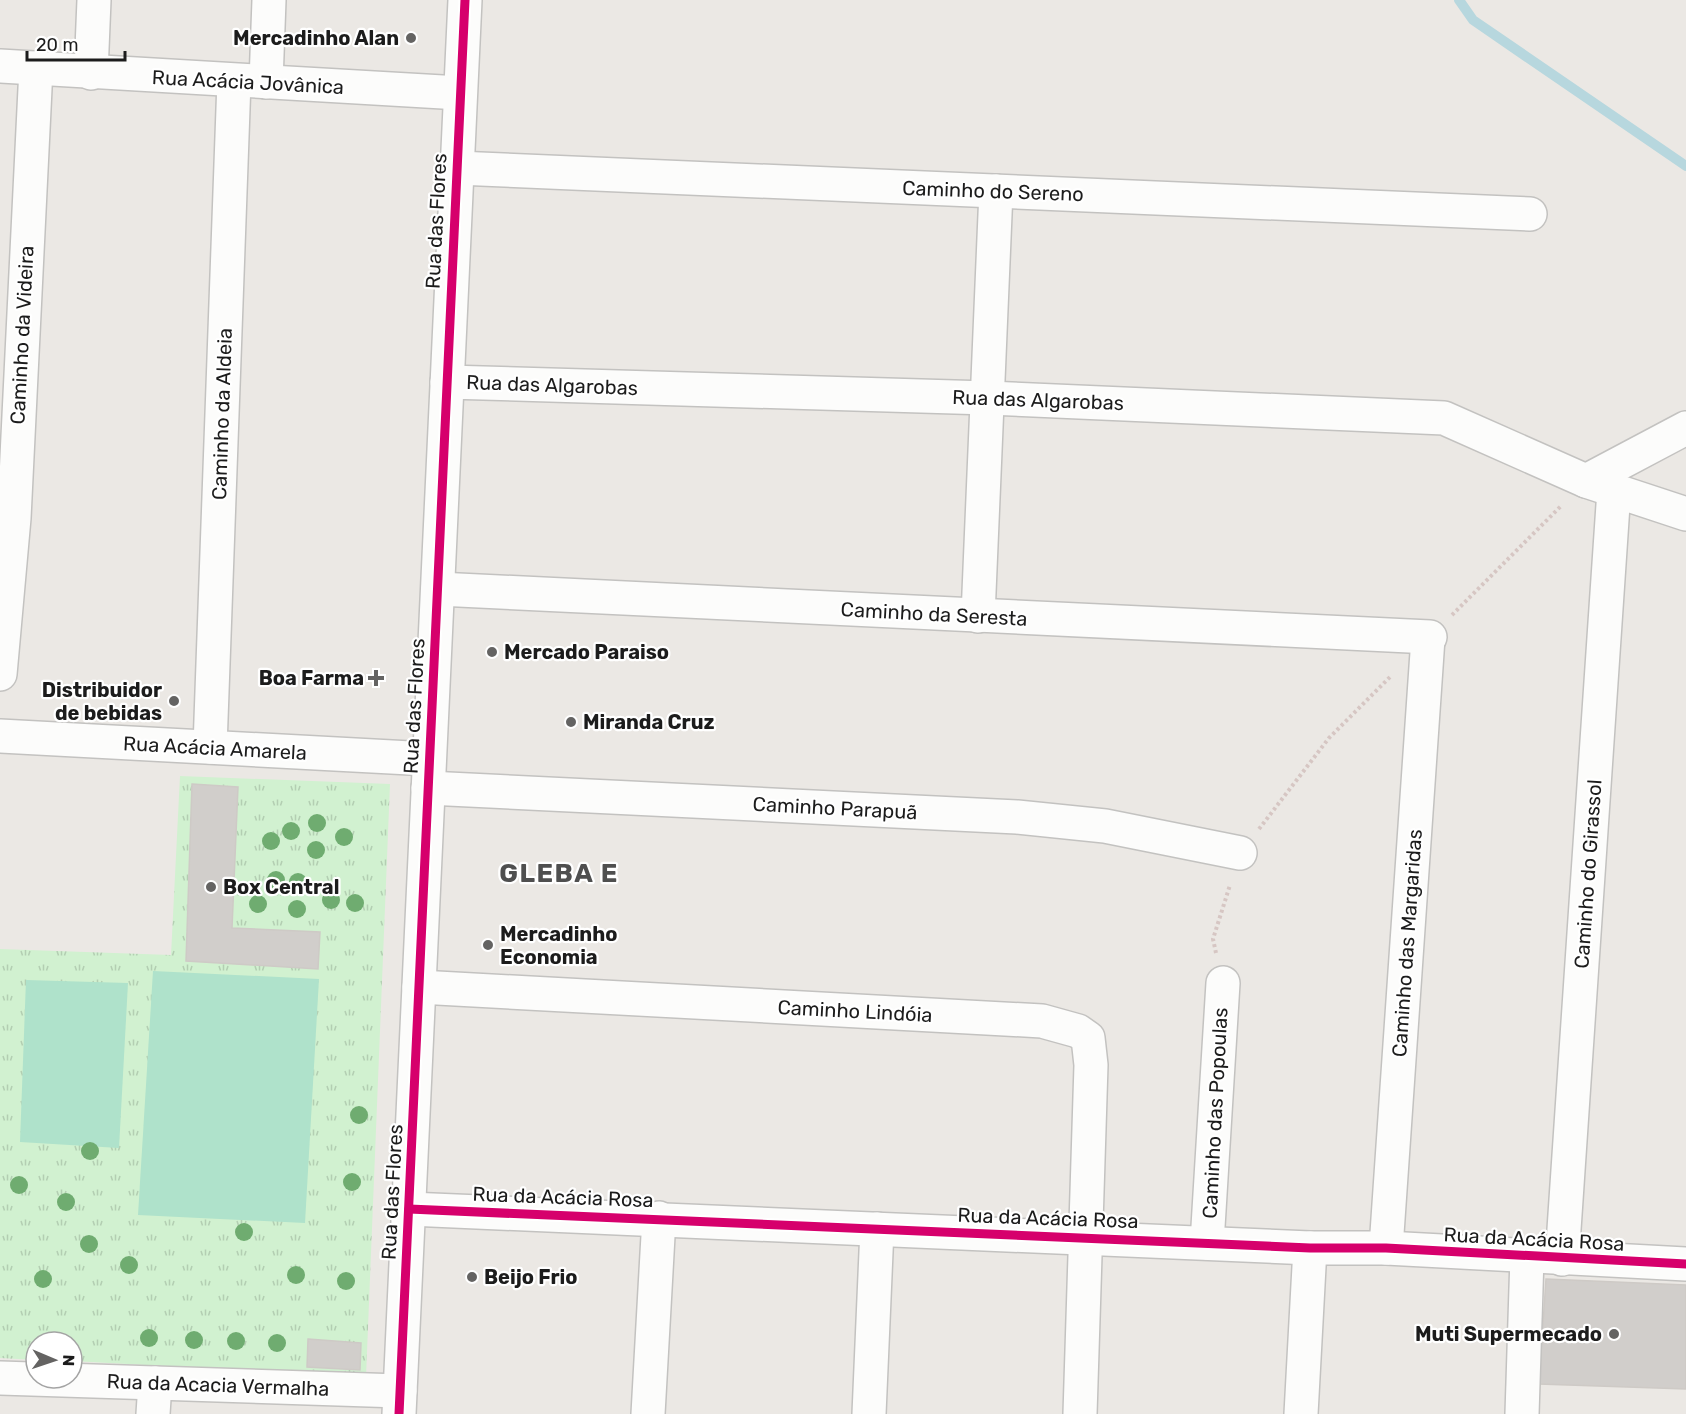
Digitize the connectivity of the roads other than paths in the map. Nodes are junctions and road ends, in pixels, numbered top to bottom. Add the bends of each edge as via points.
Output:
1 (94, 0) edge
2 (269, 0) edge
3 (465, 0) edge
4 (0, 66) edge
5 (36, 68) junction
6 (91, 73) junction
7 (234, 81) junction
8 (266, 82) junction
9 (460, 93) junction
10 (457, 168) junction
11 (996, 191) junction
12 (1530, 214) dead end
13 (447, 382) junction
14 (988, 398) junction
15 (1686, 428) edge
16 (1600, 485) junction
17 (1686, 514) edge
18 (438, 590) junction
19 (978, 616) junction
20 (1429, 638) joint
21 (0, 674) edge
22 (0, 736) edge
23 (210, 747) junction
24 (429, 774) junction
25 (1240, 853) road end
26 (1222, 983) road end
27 (419, 987) junction
28 (409, 1209) junction
29 (659, 1218) junction
30 (877, 1229) junction
31 (1085, 1237) junction
32 (1207, 1244) junction
33 (1310, 1248) junction
34 (1386, 1248) junction
35 (1527, 1257) junction
36 (1562, 1258) junction
37 (1686, 1264) edge
38 (0, 1378) edge
39 (154, 1399) edge
40 (400, 1402) edge
41 (648, 1414) edge
42 (869, 1414) edge
43 (1080, 1414) edge
44 (1301, 1414) edge
45 (1522, 1414) edge

1 - 6 street
2 - 8 street
3 - 9 street, Rua das Flores
4 - 5 street, Rua Acácia Jovânica
5 - 6 street, Rua Acácia Jovânica
5 - 21 street, Caminho da Videira via 14,518
6 - 7 street, Rua Acácia Jovânica
7 - 8 street, Rua Acácia Jovânica
7 - 23 street, Caminho da Aldeia
8 - 9 street, Rua Acácia Jovânica
9 - 10 street, Rua das Flores
10 - 11 street, Caminho do Sereno
10 - 13 street, Rua das Flores
11 - 12 street, Caminho do Sereno
11 - 14 street
13 - 14 street, Rua das Algarobas
13 - 18 street, Rua das Flores
14 - 16 street, Rua das Algarobas via 1444,418
14 - 19 street
15 - 16 street
16 - 17 street, Rua das Algarobas
16 - 36 street, Caminho do Girassol
18 - 19 street, Caminho da Seresta
18 - 24 street, Rua das Flores
19 - 20 street, Caminho da Seresta
20 - 34 street, Caminho das Margaridas
22 - 23 street, Rua Acácia Amarela
23 - 24 street, Rua Acácia Amarela
24 - 25 street, Caminho Parapuã via 1017,818 1134,830
24 - 27 street, Rua das Flores
26 - 32 street, Caminho das Popoulas
27 - 28 street, Rua das Flores
27 - 31 street, Caminho Lindóia via 1042,1021 1070,1028 1088,1038 1090,1053
28 - 29 street, Rua da Acácia Rosa
28 - 40 street, Rua das Flores
29 - 30 street, Rua da Acácia Rosa
29 - 41 street
30 - 31 street, Rua da Acácia Rosa
30 - 42 street
31 - 32 street, Rua da Acácia Rosa
31 - 43 street
32 - 33 street, Rua da Acácia Rosa
33 - 34 street, Rua da Acácia Rosa
33 - 44 street
34 - 35 street, Rua da Acácia Rosa
35 - 36 street, Rua da Acácia Rosa
35 - 45 street
36 - 37 street, Rua da Acácia Rosa
38 - 39 street, Rua da Acacia Vermalha
39 - 40 street, Rua da Acacia Vermalha

